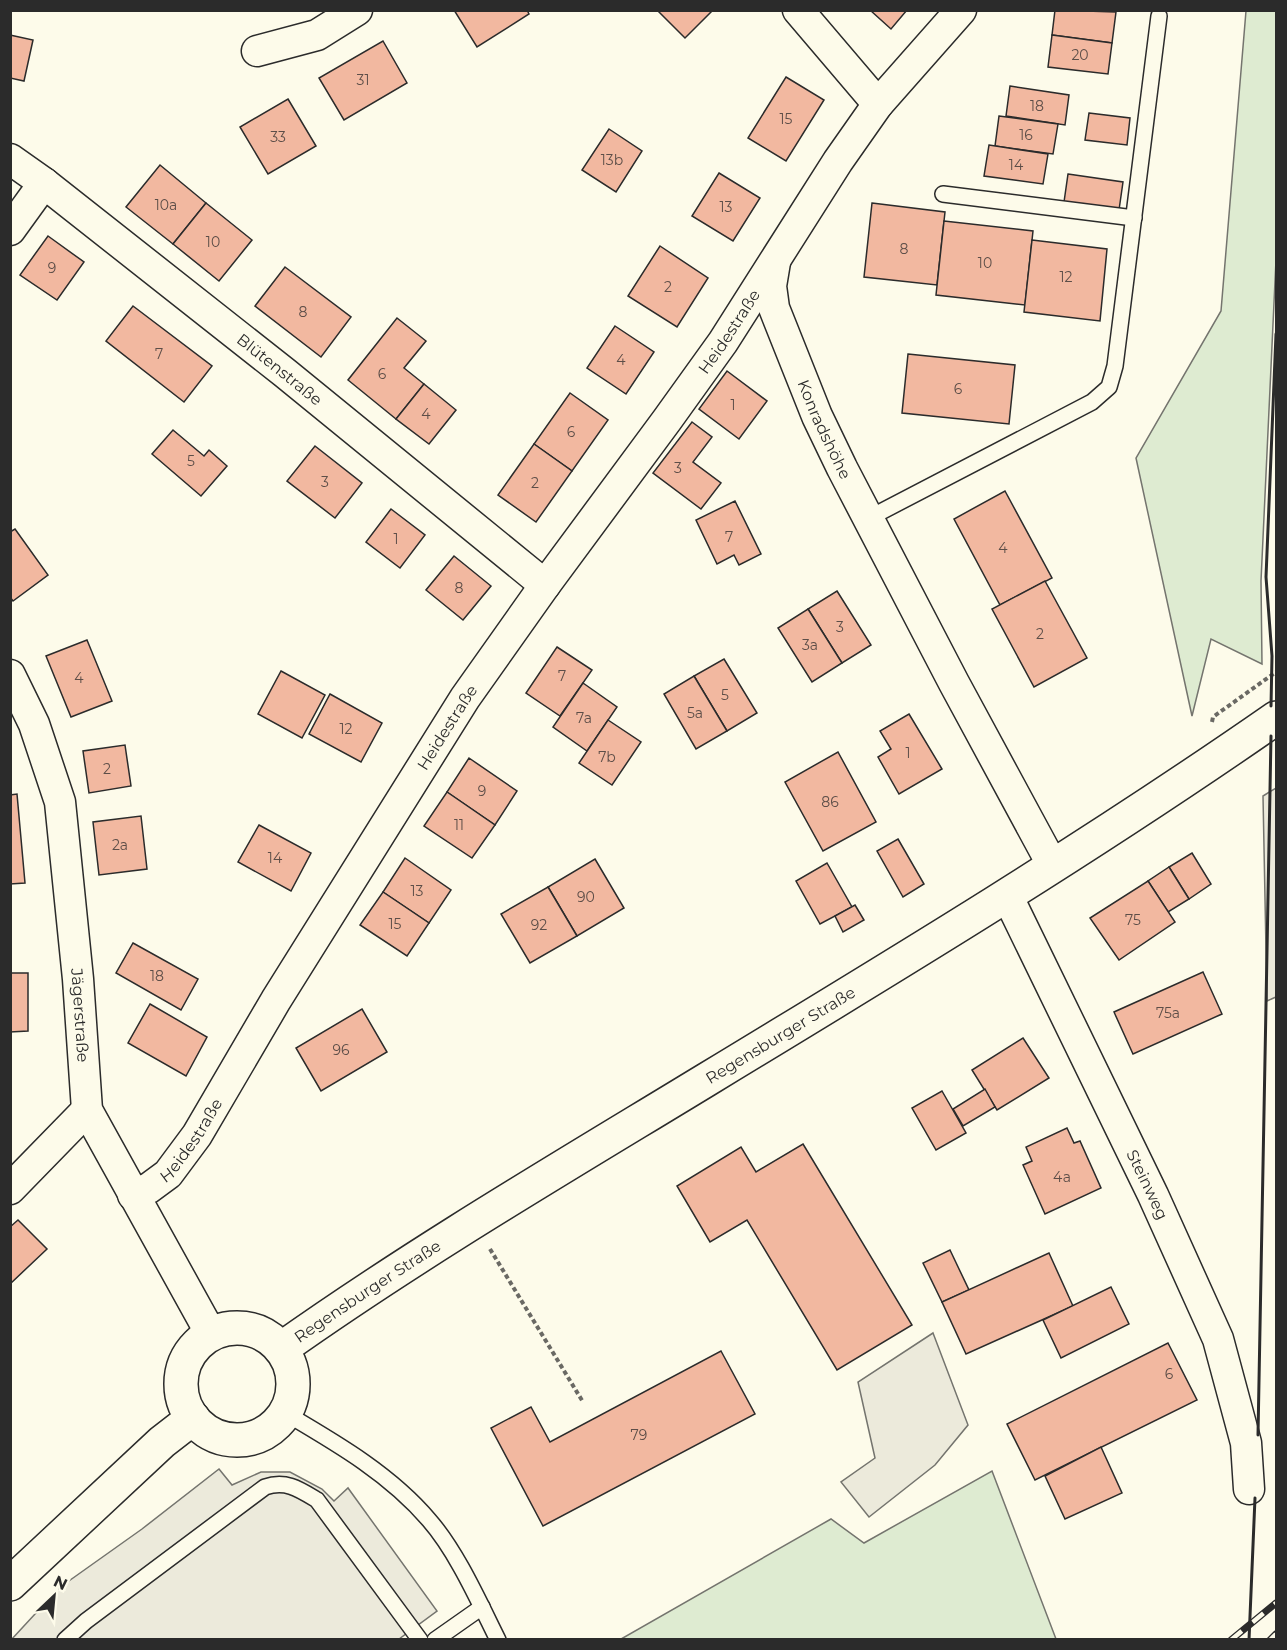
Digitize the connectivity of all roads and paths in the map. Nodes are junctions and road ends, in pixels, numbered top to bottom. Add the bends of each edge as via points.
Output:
1 (357, 10) edge
2 (798, 10) edge
3 (961, 10) edge
4 (1160, 16) dead end
5 (257, 51) dead end
6 (878, 104) junction
7 (10, 159) edge
8 (44, 183) junction
9 (943, 194) dead end
10 (1134, 218) junction
11 (10, 230) edge
12 (775, 262) junction
13 (869, 518) junction
14 (545, 585) junction
15 (10, 675) edge
16 (1276, 718) edge
17 (1053, 866) junction
18 (1007, 895) junction
19 (87, 1110) junction
20 (10, 1189) edge
21 (133, 1195) junction
22 (489, 1246) dead end
23 (211, 1334) junction
24 (281, 1349) junction
25 (583, 1402) dead end
26 (285, 1413) junction
27 (193, 1418) junction
28 (1249, 1488) dead end
29 (10, 1584) edge
30 (482, 1607) junction
31 (65, 1640) edge
32 (420, 1640) edge
33 (435, 1640) edge
34 (498, 1640) edge

1 - 5 street via 317,35
2 - 6 street
3 - 6 street, Konradshöhe
4 - 10 lane
6 - 12 street, Konradshöhe
7 - 8 street, Blütenstraße
8 - 11 street
8 - 14 street, Blütenstraße
9 - 10 lane
10 - 13 lane via 1116,366 1109,387 1092,402
12 - 13 street, Konradshöhe via 771,285 774,308 818,416
12 - 14 street, Heidestraße via 723,342
13 - 17 street, Konradshöhe
14 - 21 street, Heidestraße via 465,698 276,1000 197,1135 168,1174
15 - 19 street, Jägerstraße via 34,724 60,802
16 - 17 main road, Regensburger Straße
17 - 18 main road, Regensburger Straße
18 - 24 main road, Regensburger Straße via 448,1236
18 - 28 street, Steinweg via 1153,1195 1218,1339 1246,1443
19 - 20 street
19 - 21 street, Jägerstraße
21 - 23 street, Jägerstraße
22 - 25 path
23 - 24 main road via 229,1328 249,1329 267,1336
23 - 27 main road via 188,1357 182,1372 181,1388
24 - 26 main road via 293,1382
26 - 27 main road via 272,1428 239,1440 205,1431
26 - 30 lane via 357,1458 430,1520
27 - 29 main road via 162,1442
30 - 33 lane
30 - 34 lane
31 - 32 lane via 265,1487 282,1483 317,1500

